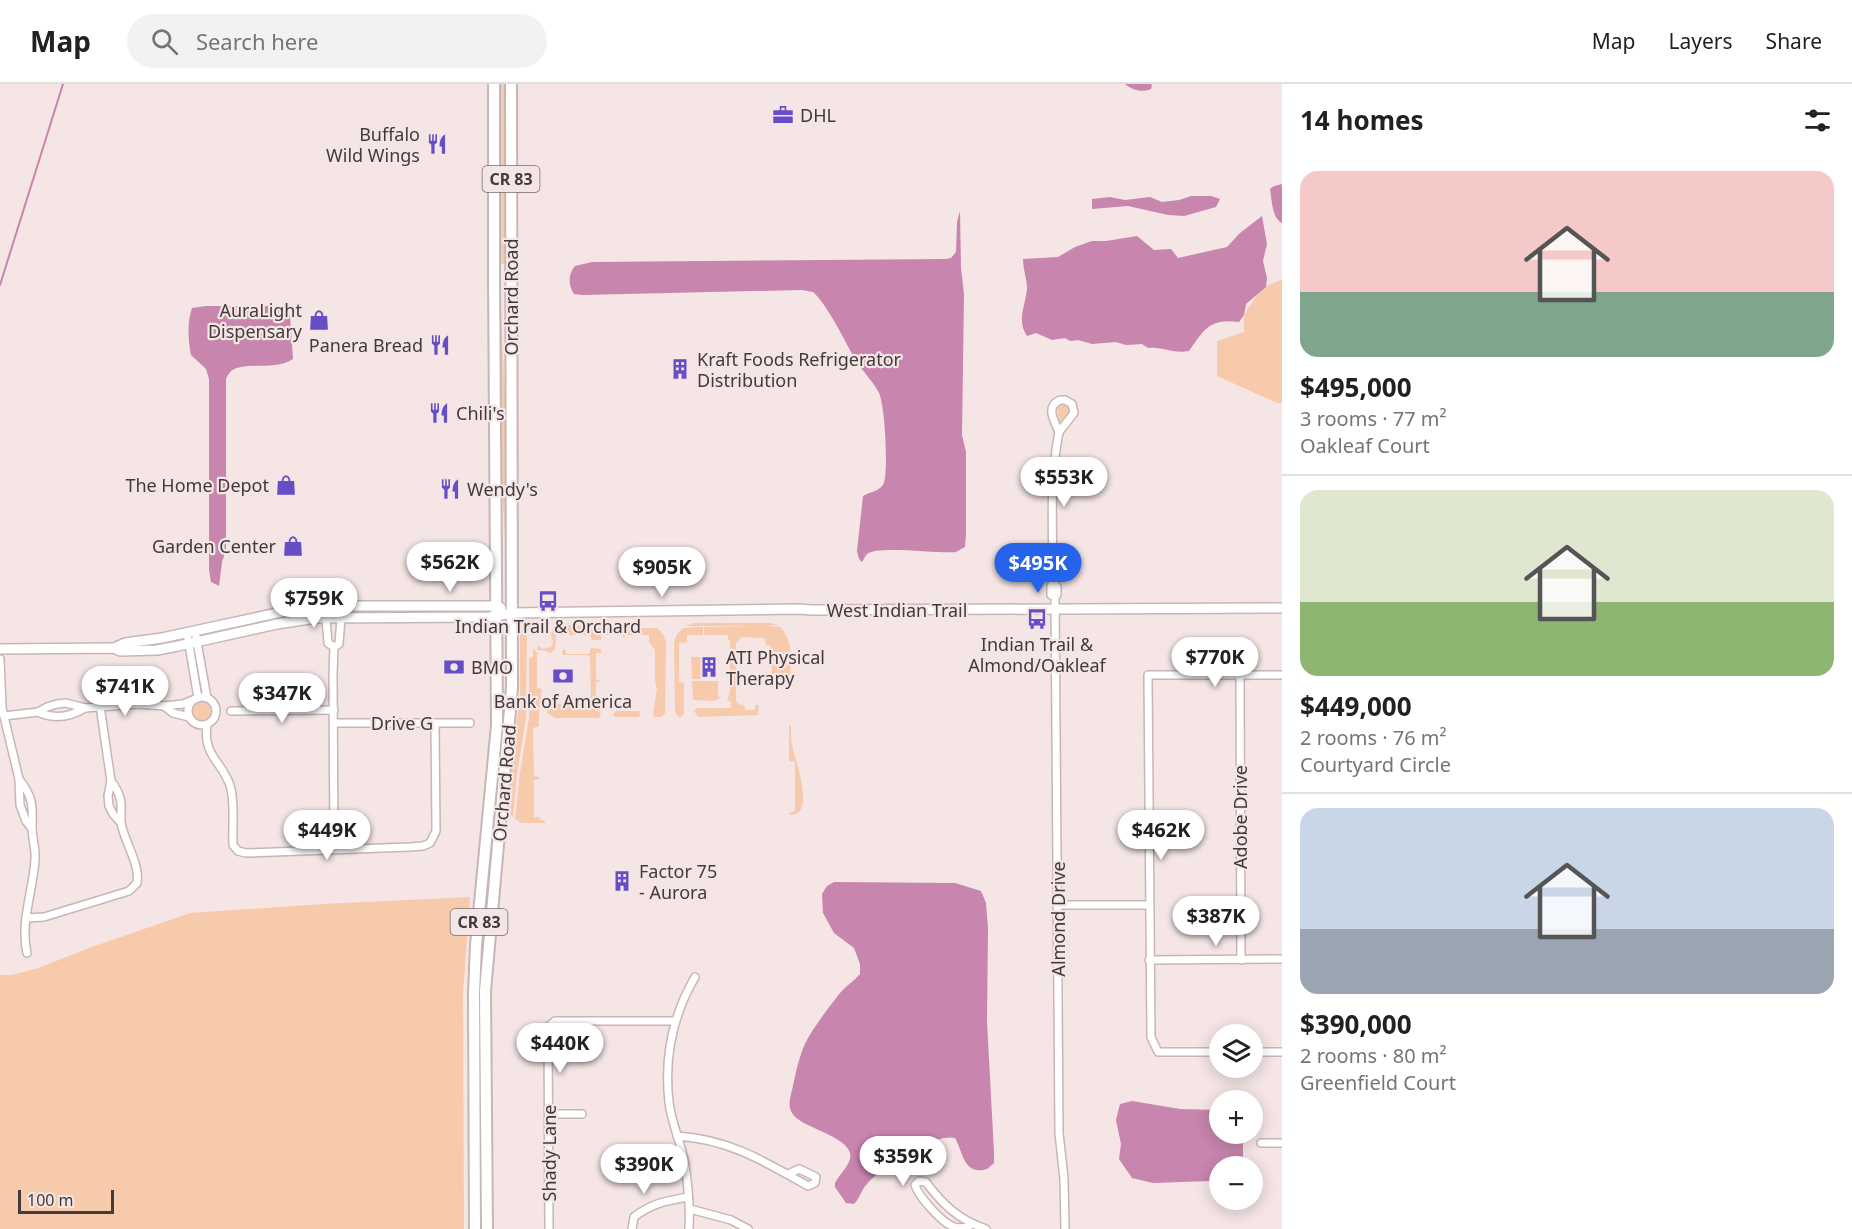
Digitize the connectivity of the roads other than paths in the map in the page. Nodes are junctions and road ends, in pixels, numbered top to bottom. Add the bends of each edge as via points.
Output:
1 (494, 84) edge
2 (511, 84) edge
3 (1059, 432) dead end
4 (333, 606) junction
5 (1282, 608) edge
6 (1056, 609) junction
7 (497, 612) junction
8 (512, 613) junction
9 (326, 618) junction
10 (340, 618) junction
11 (191, 632) junction
12 (193, 643) junction
13 (114, 648) junction
14 (334, 648) junction
15 (0, 649) edge
16 (0, 659) edge
17 (1240, 675) junction
18 (1282, 675) edge
19 (207, 698) junction
20 (195, 699) junction
21 (100, 706) junction
22 (164, 706) junction
23 (85, 708) junction
24 (334, 710) junction
25 (231, 711) dead end
26 (38, 712) junction
27 (4, 716) junction
28 (189, 717) junction
29 (334, 723) junction
30 (435, 723) junction
31 (470, 723) dead end
32 (207, 725) junction
33 (20, 779) junction
34 (111, 781) junction
35 (121, 823) junction
36 (32, 829) junction
37 (334, 849) junction
38 (1058, 905) junction
39 (1149, 905) junction
40 (26, 918) junction
41 (27, 953) dead end
42 (1282, 959) edge
43 (1149, 960) junction
44 (1241, 960) junction
45 (696, 977) dead end
46 (675, 1021) junction
47 (1209, 1052) edge
48 (1263, 1052) edge
49 (1282, 1052) edge
50 (549, 1114) junction
51 (582, 1114) dead end
52 (676, 1136) junction
53 (1263, 1143) edge
54 (1282, 1143) edge
55 (788, 1174) dead end
56 (688, 1197) junction
57 (690, 1209) junction
58 (971, 1224) junction
59 (475, 1229) edge
60 (487, 1229) edge
61 (549, 1229) edge
62 (632, 1229) edge
63 (689, 1229) edge
64 (748, 1229) edge
65 (986, 1229) edge
66 (1065, 1229) edge

1 - 7 main road, Orchard Road / CR 83
2 - 8 main road, Orchard Road / CR 83
3 - 6 street, Almond Drive via 1052,486
4 - 7 street, West Indian Trail
4 - 9 street
4 - 10 street
4 - 11 street, West Indian Trail via 277,612
5 - 6 street, West Indian Trail
6 - 8 street, West Indian Trail
6 - 38 street, Almond Drive
7 - 8 street, West Indian Trail
7 - 10 street, West Indian Trail
7 - 59 main road, Orchard Road / CR 83 via 497,725 474,993
8 - 60 main road, Orchard Road / CR 83 via 510,721 485,991
9 - 10 street, West Indian Trail
9 - 12 street, West Indian Trail via 277,624
9 - 14 street via 328,643
10 - 14 street via 339,644
11 - 12 street
11 - 13 street, West Indian Trail
12 - 13 street, West Indian Trail via 137,651
12 - 19 street
12 - 20 street
13 - 15 street, West Indian Trail
14 - 24 street
16 - 27 street
17 - 18 street
17 - 39 street via 1148,675
17 - 44 street, Adobe Drive
19 - 20 street
19 - 32 street via 217,710
20 - 22 street
20 - 28 street via 188,710
21 - 22 street
21 - 23 street
21 - 34 street
22 - 28 street
23 - 26 street via 57,704
23 - 26 street via 62,717
24 - 25 street
24 - 29 street
26 - 27 street
27 - 33 street
28 - 32 street via 196,724
29 - 30 street, Drive G
29 - 37 street
30 - 31 street, Drive G
30 - 37 street via 434,839 427,845
32 - 37 street via 205,735 210,753 230,787 235,849 246,853
33 - 36 street via 31,799
33 - 36 street via 20,805
34 - 35 street via 121,801
34 - 35 street via 109,806
35 - 40 street via 137,871 137,883 129,891 44,917
36 - 40 street via 36,859
38 - 39 street
38 - 66 street, Almond Drive via 1059,1133
39 - 43 street
40 - 41 street via 23,937
42 - 44 street
43 - 44 street
43 - 47 street via 1151,1037 1158,1052
45 - 46 street
46 - 50 street, Shady Lane via 550,1024
46 - 52 street via 668,1076
48 - 49 street
50 - 51 street
50 - 61 street, Shady Lane
52 - 55 street via 701,1137 723,1144
52 - 56 street via 684,1161
53 - 54 street
56 - 57 street
56 - 62 street via 658,1202 644,1209 634,1217
57 - 63 street
57 - 64 street
58 - 58 street via 944,1205 926,1182 915,1185 930,1207 952,1227
58 - 65 street

